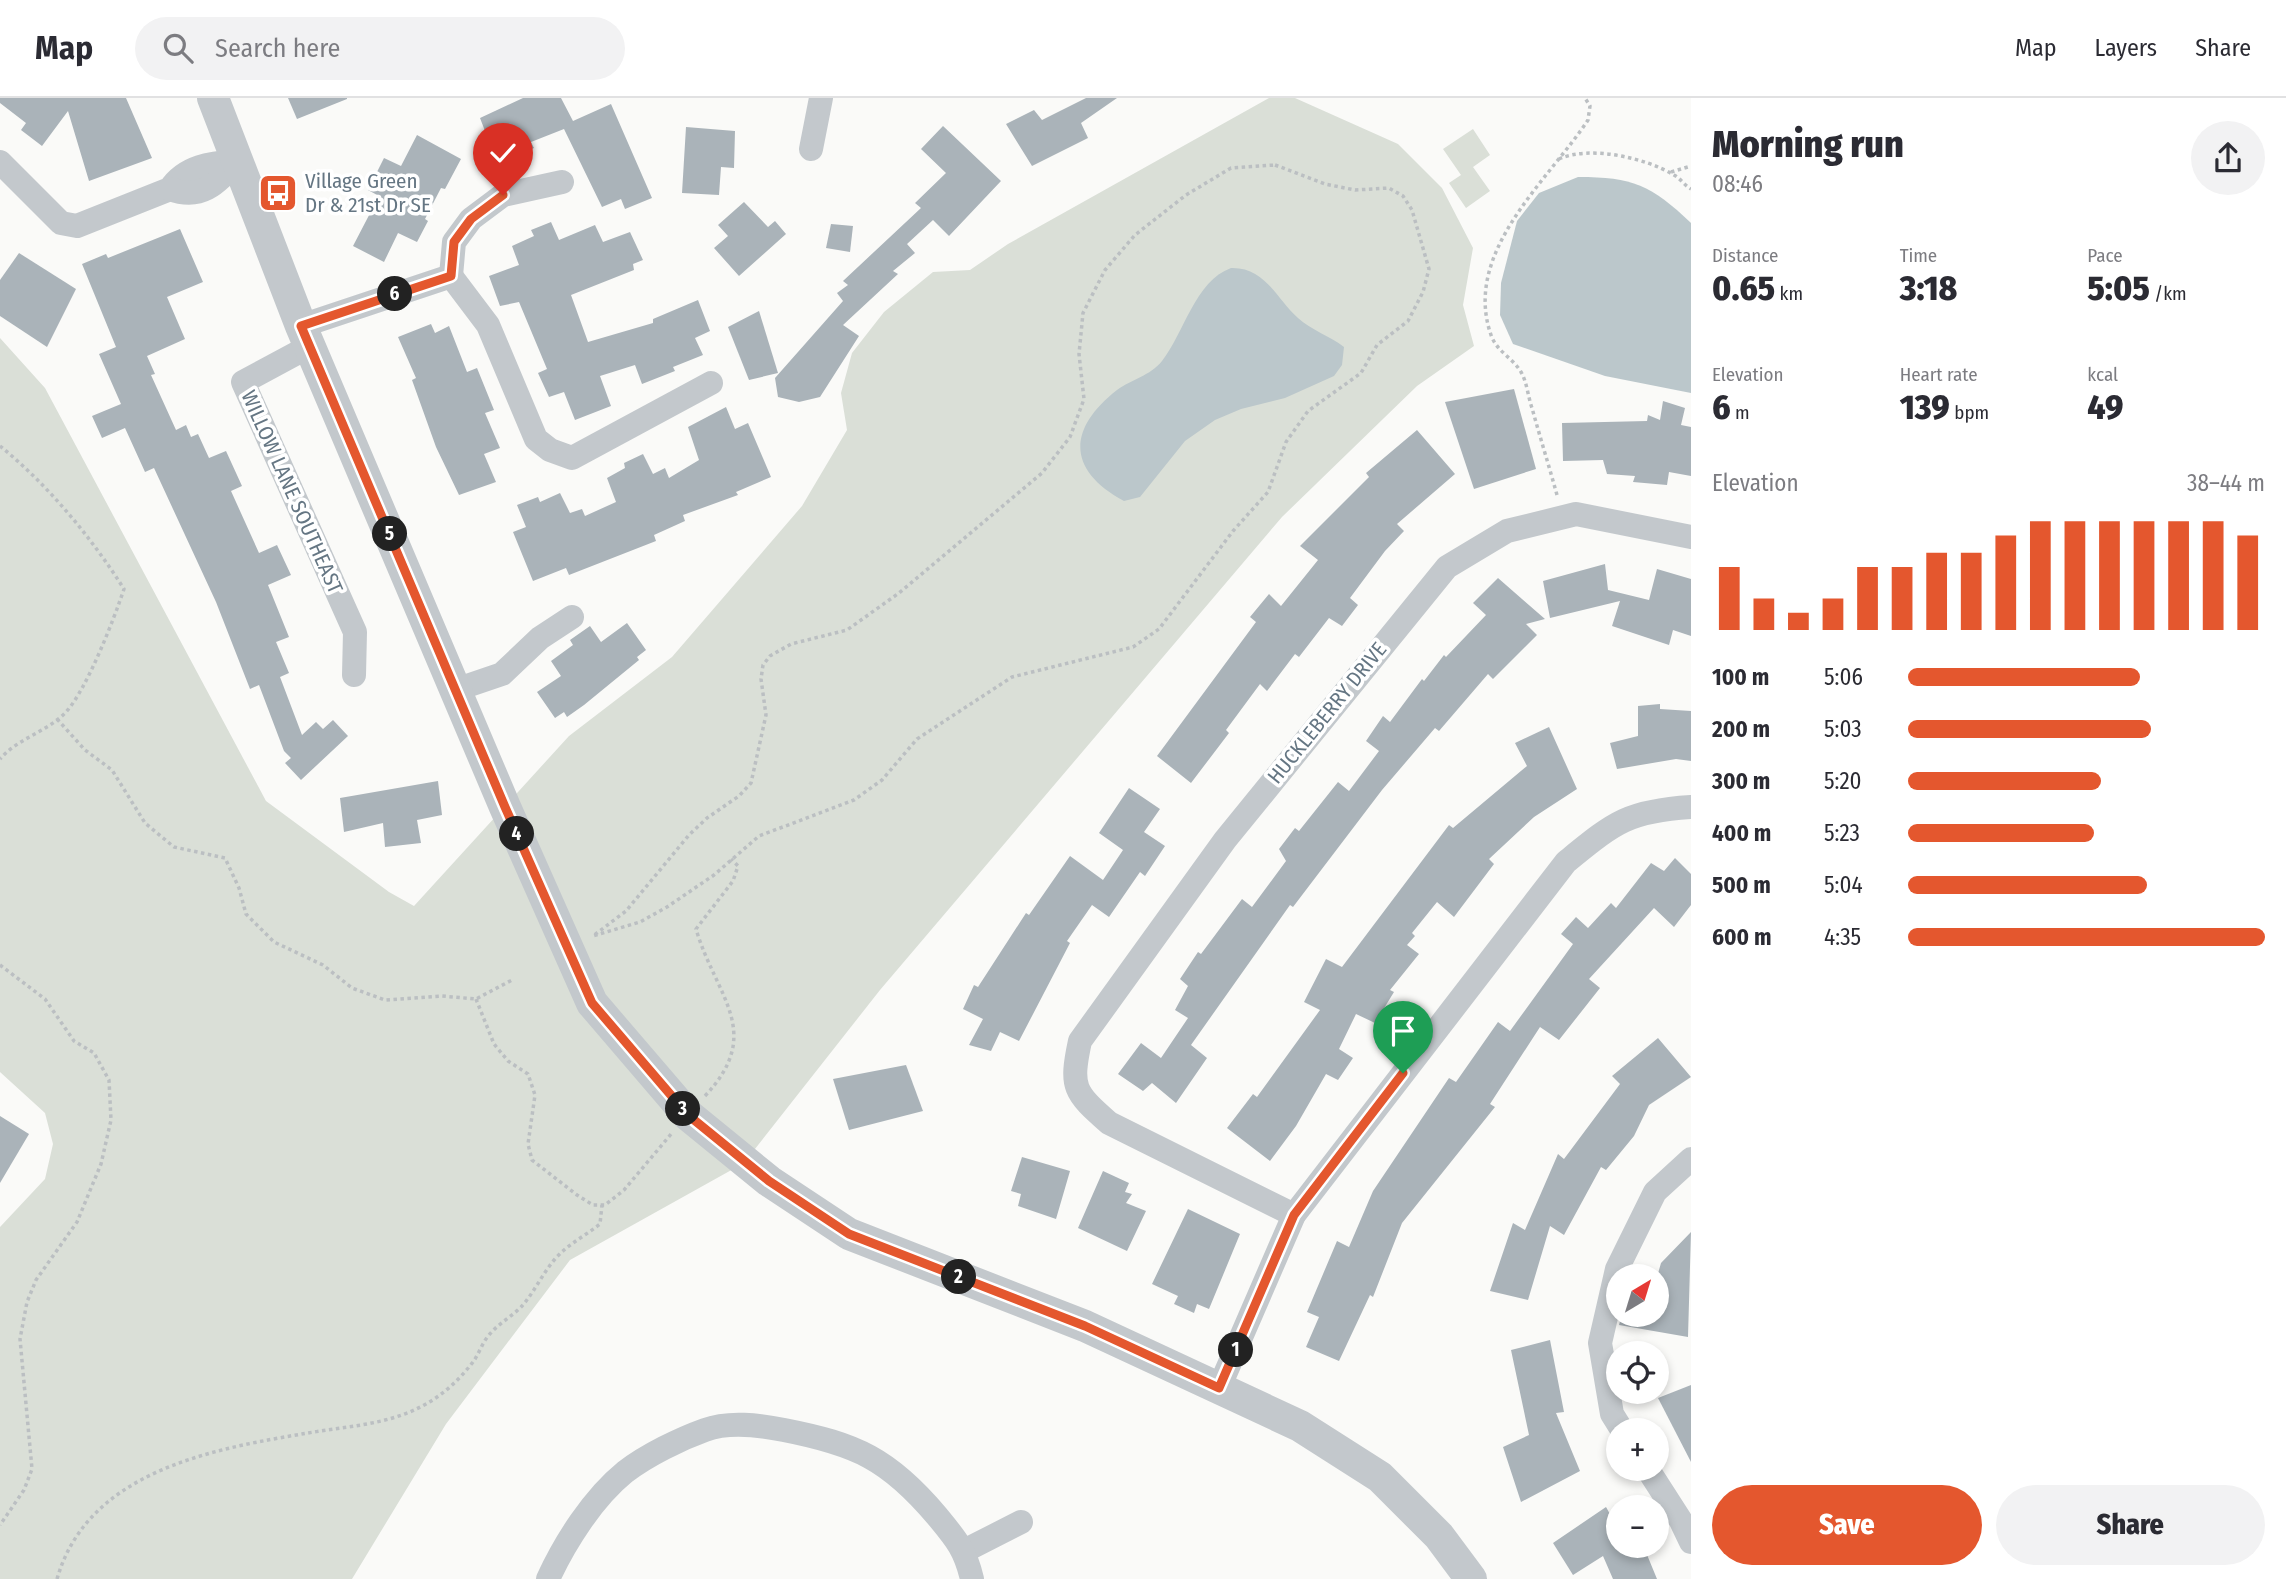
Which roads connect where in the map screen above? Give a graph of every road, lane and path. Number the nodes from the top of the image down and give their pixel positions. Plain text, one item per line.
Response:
1 (213, 98) edge
2 (821, 98) edge
3 (1585, 98) edge
4 (811, 149) dead end
5 (1558, 160) junction
6 (237, 161) junction
7 (0, 162) edge
8 (1691, 166) edge
9 (1669, 172) junction
10 (562, 182) dead end
11 (1691, 189) edge
12 (451, 276) junction
13 (306, 336) junction
14 (711, 383) dead end
15 (0, 446) edge
16 (1564, 517) junction
17 (1691, 537) edge
18 (572, 617) dead end
19 (354, 675) dead end
20 (455, 690) junction
21 (57, 719) junction
22 (0, 759) edge
23 (1691, 807) edge
24 (593, 936) joint
25 (0, 965) edge
26 (512, 980) dead end
27 (1691, 1159) edge
28 (602, 1205) dead end
29 (1294, 1215) junction
30 (1219, 1388) junction
31 (1614, 1418) edge
32 (1655, 1481) edge
33 (1021, 1522) dead end
34 (0, 1525) edge
35 (1691, 1542) edge
36 (965, 1550) junction
37 (57, 1579) edge
38 (548, 1579) edge
39 (972, 1579) edge
40 (1471, 1579) edge

1 - 6 street
2 - 4 street
3 - 5 path
5 - 9 path
5 - 16 path
6 - 7 street
6 - 13 street
8 - 9 path
9 - 11 path
10 - 12 street
12 - 13 street
12 - 14 street
13 - 19 street, WILLOW LANE SOUTHEAST
13 - 20 street
15 - 21 path
16 - 17 street, HUCKLEBERRY DRIVE
16 - 29 street, HUCKLEBERRY DRIVE
18 - 20 street
20 - 30 street
21 - 22 path
21 - 26 path
23 - 29 street
24 - 24 path
25 - 34 path
27 - 31 street
28 - 37 path
29 - 30 street
30 - 40 street
32 - 35 street
33 - 36 street
36 - 38 street
36 - 39 street

